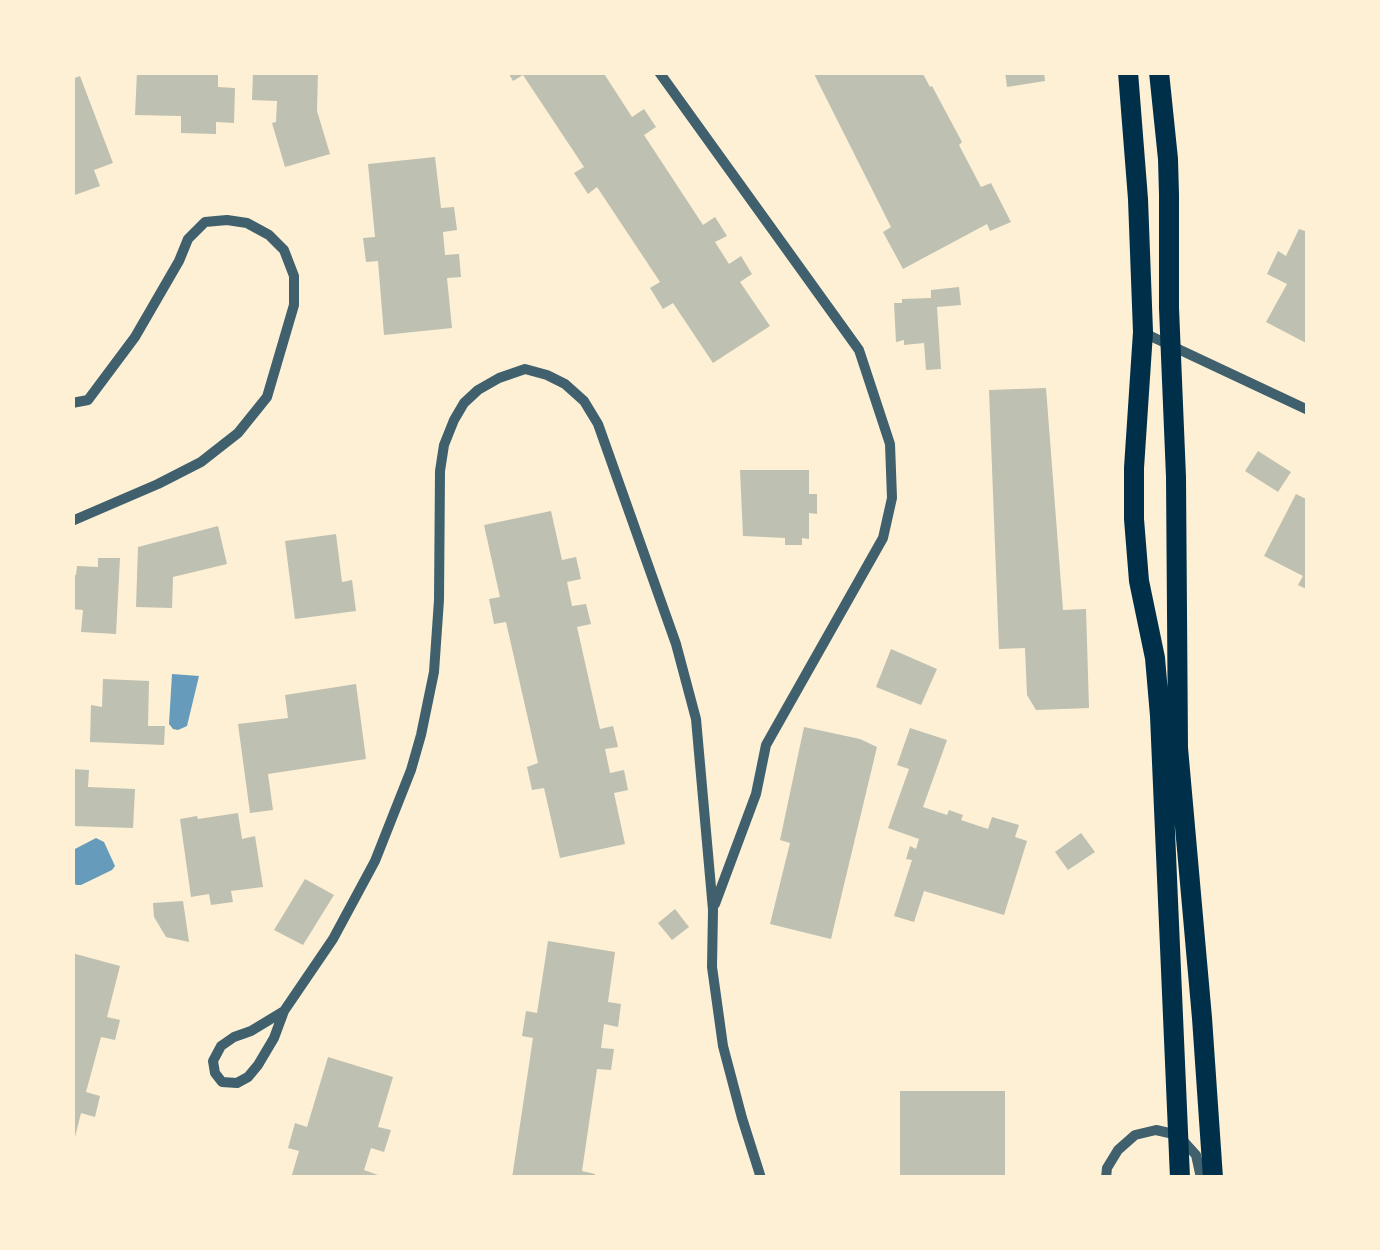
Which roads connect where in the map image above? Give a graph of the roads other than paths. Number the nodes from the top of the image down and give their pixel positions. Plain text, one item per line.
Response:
1 (659, 72) edge
2 (1128, 72) edge
3 (1159, 72) edge
4 (1143, 332) junction
5 (1170, 345) junction
6 (72, 404) edge
7 (1308, 410) edge
8 (72, 521) edge
9 (713, 910) junction
10 (284, 1011) junction
11 (1178, 1135) junction
12 (761, 1178) edge
13 (1106, 1178) edge
14 (1180, 1178) edge
15 (1201, 1178) edge
16 (1213, 1178) edge

1 - 9 street
2 - 4 main road
3 - 5 main road
4 - 5 street
4 - 11 main road
5 - 7 street
5 - 16 main road
6 - 8 street
9 - 10 street
9 - 12 street
10 - 10 street
11 - 13 street
11 - 14 main road
11 - 15 street

